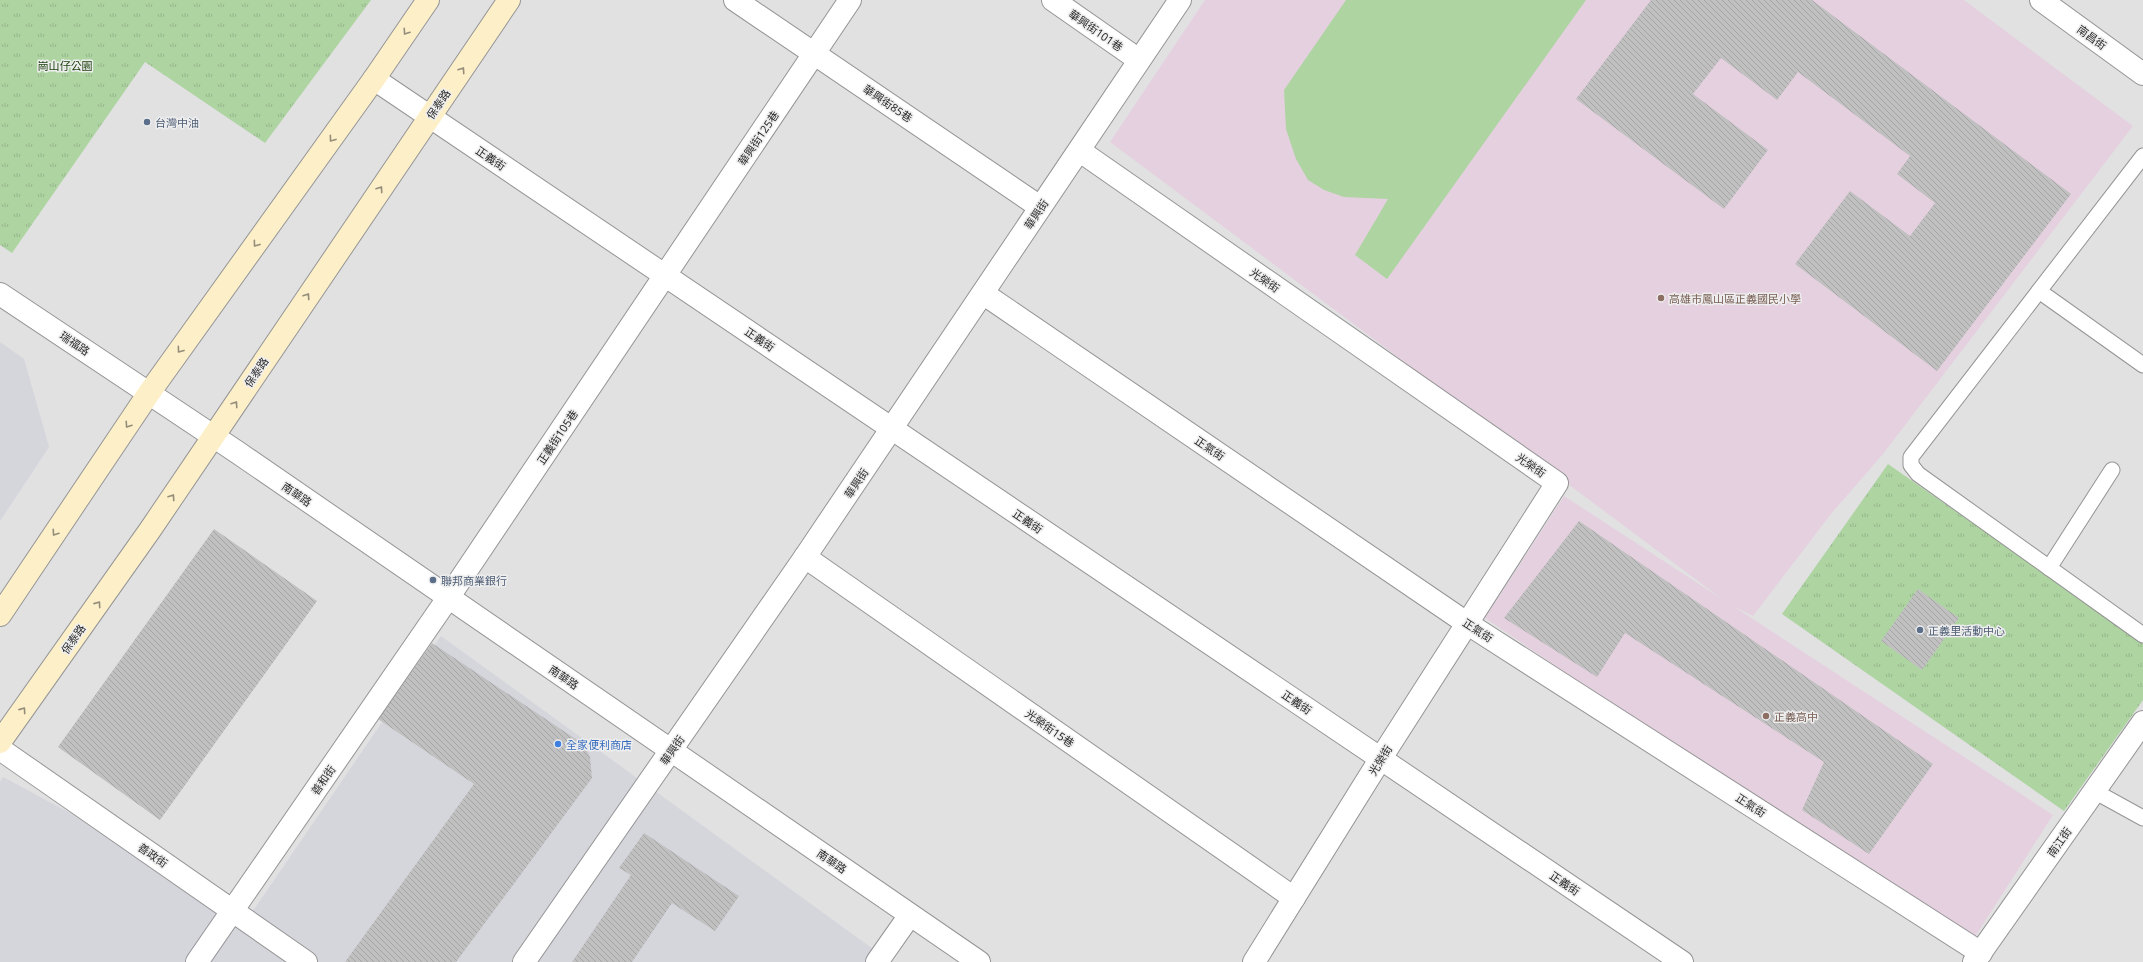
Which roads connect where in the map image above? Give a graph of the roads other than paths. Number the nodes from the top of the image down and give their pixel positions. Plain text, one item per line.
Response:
1 (428, 0) edge
2 (510, 0) edge
3 (735, 0) edge
4 (850, 0) edge
5 (1053, 0) edge
6 (1180, 0) edge
7 (2041, 0) edge
8 (814, 54) junction
9 (1139, 60) junction
10 (2143, 74) edge
11 (374, 79) junction
12 (430, 116) junction
13 (1080, 151) junction
14 (2143, 156) edge
15 (1040, 207) junction
16 (665, 276) junction
17 (2039, 291) junction
18 (0, 294) edge
19 (984, 294) junction
20 (2143, 365) edge
21 (149, 393) junction
22 (893, 429) junction
23 (213, 436) junction
24 (2112, 470) dead end
25 (806, 557) junction
26 (2049, 568) junction
27 (448, 598) junction
28 (0, 615) edge
29 (1468, 624) junction
30 (2143, 635) edge
31 (2143, 722) edge
32 (0, 742) edge
33 (0, 749) edge
34 (671, 751) junction
35 (1381, 758) junction
36 (2094, 791) junction
37 (2143, 818) edge
38 (1294, 898) junction
39 (233, 910) junction
40 (910, 915) junction
41 (1977, 957) edge
42 (197, 962) edge
43 (306, 962) edge
44 (524, 962) edge
45 (877, 962) edge
46 (979, 962) edge
47 (1254, 962) edge
48 (1682, 962) edge

1 -> 11 street
12 -> 2 street, 保泰路
3 - 8 street, 華興街85巷
4 - 8 street, 華興街125巷
5 - 9 street, 華興街101巷
6 - 9 street, 華興街
7 - 10 street, 南昌街
8 - 15 street, 華興街85巷
8 - 16 street, 華興街125巷
9 - 13 street, 華興街
11 - 12 street, 正義街
11 -> 21 street
12 - 16 street, 正義街
23 -> 12 street, 保泰路
13 - 15 street, 華興街
13 - 29 street, 光榮街
14 - 17 lane
15 - 19 street, 華興街
16 - 22 street, 正義街
16 - 27 street, 正義街105巷
17 - 20 lane
17 - 26 lane
18 - 21 street, 瑞福路
19 - 22 street, 華興街
19 - 29 street, 正氣街
21 - 23 street, 南華路
21 -> 28 street
22 - 25 street, 華興街
22 - 35 street, 正義街
23 - 27 street, 南華路
32 -> 23 street, 保泰路
24 - 26 lane
25 - 34 street, 華興街
25 - 38 street, 光榮街15巷
26 - 30 lane
27 - 34 street, 南華路
27 - 39 street, 善和街
29 - 35 street, 光榮街
29 - 41 street, 正氣街
31 - 36 street, 南江街
33 - 39 street, 善政街
34 - 40 street, 南華路
34 - 44 street, 華興街
35 - 38 street, 光榮街
35 - 48 street, 正義街
36 - 37 lane
36 - 41 street, 南江街
38 - 47 street, 光榮街
39 - 42 street, 善和街
39 - 43 street, 善政街
40 - 45 street
40 - 46 street, 南華路

